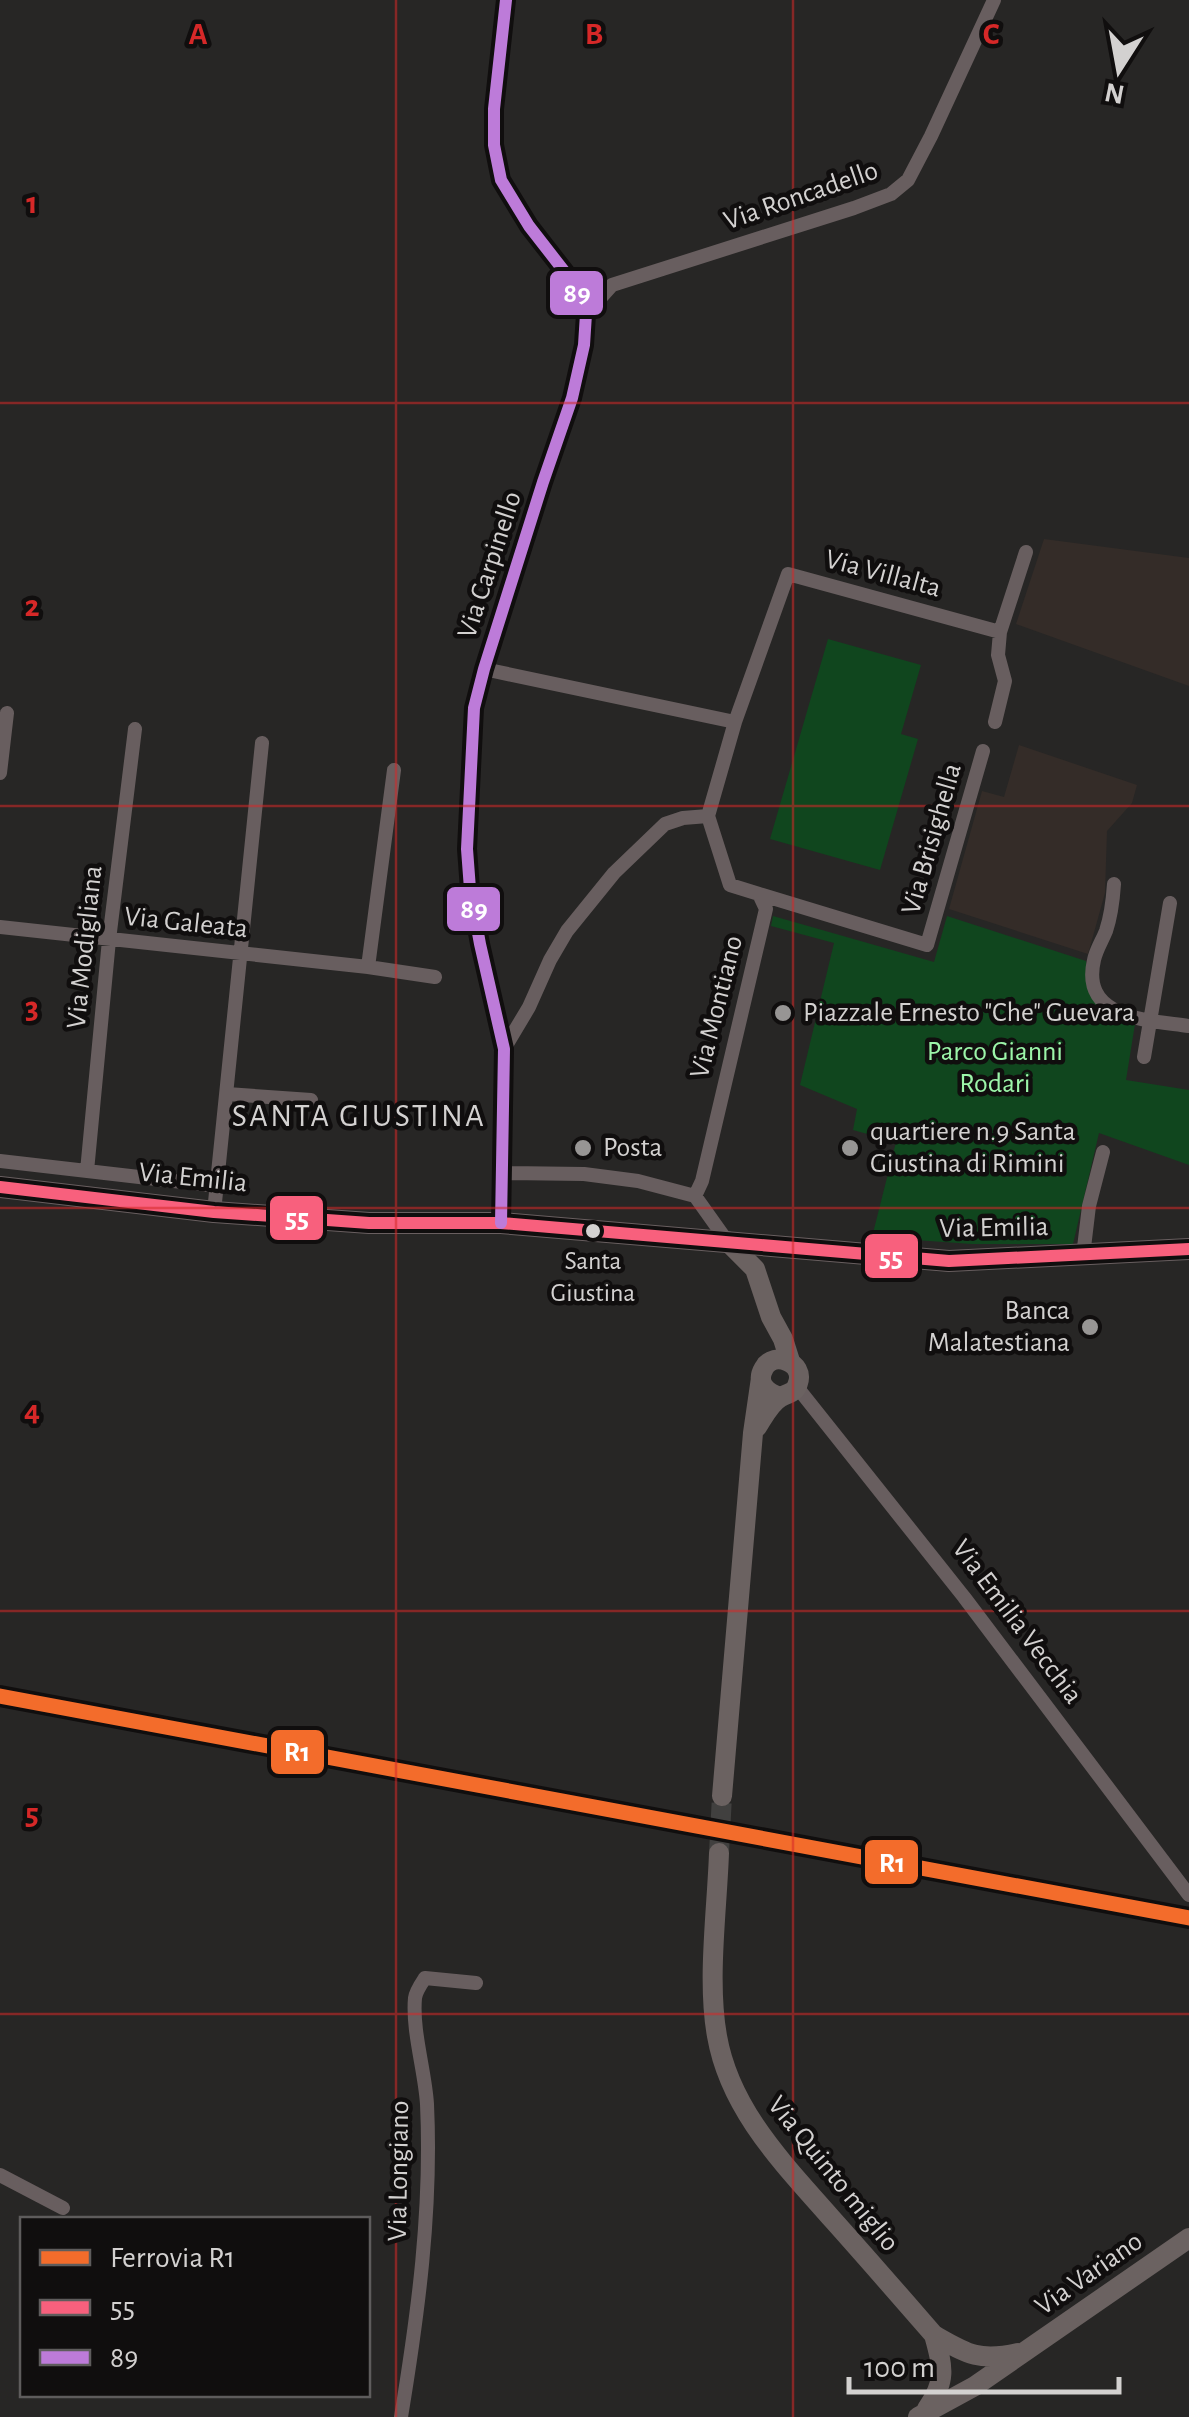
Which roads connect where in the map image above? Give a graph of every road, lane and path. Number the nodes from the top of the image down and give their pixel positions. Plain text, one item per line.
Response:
1 (506, 0) edge
2 (994, 0) edge
3 (586, 314) junction
4 (1026, 552) dead end
5 (1000, 632) junction
6 (484, 668) junction
7 (7, 713) dead end
8 (735, 722) junction
9 (995, 722) dead end
10 (135, 729) dead end
11 (262, 743) dead end
12 (983, 750) dead end
13 (394, 770) dead end
14 (0, 773) edge
15 (708, 816) junction
16 (1114, 884) dead end
17 (759, 894) junction
18 (1170, 903) dead end
19 (0, 926) edge
20 (109, 940) junction
21 (240, 954) junction
22 (368, 967) junction
23 (435, 977) dead end
24 (1151, 1020) junction
25 (1189, 1026) edge
26 (504, 1049) junction
27 (1144, 1057) dead end
28 (227, 1094) junction
29 (311, 1100) dead end
30 (1102, 1152) dead end
31 (0, 1161) edge
32 (87, 1171) junction
33 (504, 1173) junction
34 (217, 1186) junction
35 (0, 1187) edge
36 (695, 1196) junction
37 (214, 1212) junction
38 (501, 1223) junction
39 (727, 1241) junction
40 (1189, 1249) edge
41 (1083, 1256) junction
42 (771, 1317) junction
43 (790, 1361) junction
44 (762, 1373) junction
45 (788, 1392) junction
46 (753, 1433) junction
47 (722, 1796) tunnel mouth
48 (719, 1853) tunnel mouth
49 (1189, 1895) edge
50 (476, 1983) dead end
51 (0, 2174) edge
52 (62, 2208) dead end
53 (1189, 2238) edge
54 (934, 2334) junction
55 (1025, 2351) junction
56 (969, 2354) junction
57 (943, 2368) junction
58 (975, 2386) junction
59 (921, 2415) edge
60 (400, 2417) edge

1 - 3 street
2 - 3 street, Via Roncadello
3 - 6 street, Via Carpinello
4 - 5 street
5 - 8 street, Via Villalta
5 - 9 street
6 - 8 street
6 - 26 street, Via Carpinello
7 - 14 street
8 - 15 street, Via Villalta
10 - 20 street, Via Modigliana
11 - 21 street
12 - 17 street, Via Brisighella
13 - 22 street
15 - 17 street
15 - 26 street
16 - 24 street
17 - 36 street, Via Montiano
18 - 24 street
19 - 20 street, Via Galeata
20 - 21 street, Via Galeata
20 - 32 street, Via Modigliana
21 - 22 street, Via Galeata
21 - 28 street
22 - 23 street, Via Galeata
24 - 25 street
24 - 27 street
26 - 33 street, Via Carpinello
28 - 29 street
28 - 34 street
30 - 41 street, Via Emilia
31 - 32 street, Via Emilia
32 - 34 street, Via Emilia
33 - 36 street
33 - 38 street
34 - 37 street
35 - 37 main road, Via Emilia
36 - 39 street
37 - 38 main road, Via Emilia
38 - 39 main road, Via Emilia
39 - 41 main road, Via Emilia
39 - 42 street, Via Emilia Vecchia
40 - 41 main road, Via Emilia
42 - 43 street, Via Emilia Vecchia
42 - 44 street, Via Emilia Vecchia
43 - 44 street
43 - 45 street, Via Emilia Vecchia
44 - 45 street, Via Emilia Vecchia
44 - 46 street
45 - 46 street
45 - 49 street, Via Emilia Vecchia
46 - 47 street
48 - 54 street, Via Quinto miglio
50 - 60 street, Via Longiano
51 - 52 street
53 - 55 street, Via Variano
54 - 56 street, Via Quinto miglio
54 - 57 street, Via Quinto miglio
55 - 56 street
55 - 58 street, Via Variano
56 - 58 street
57 - 58 street
57 - 59 street
58 - 59 street, Via Variano

